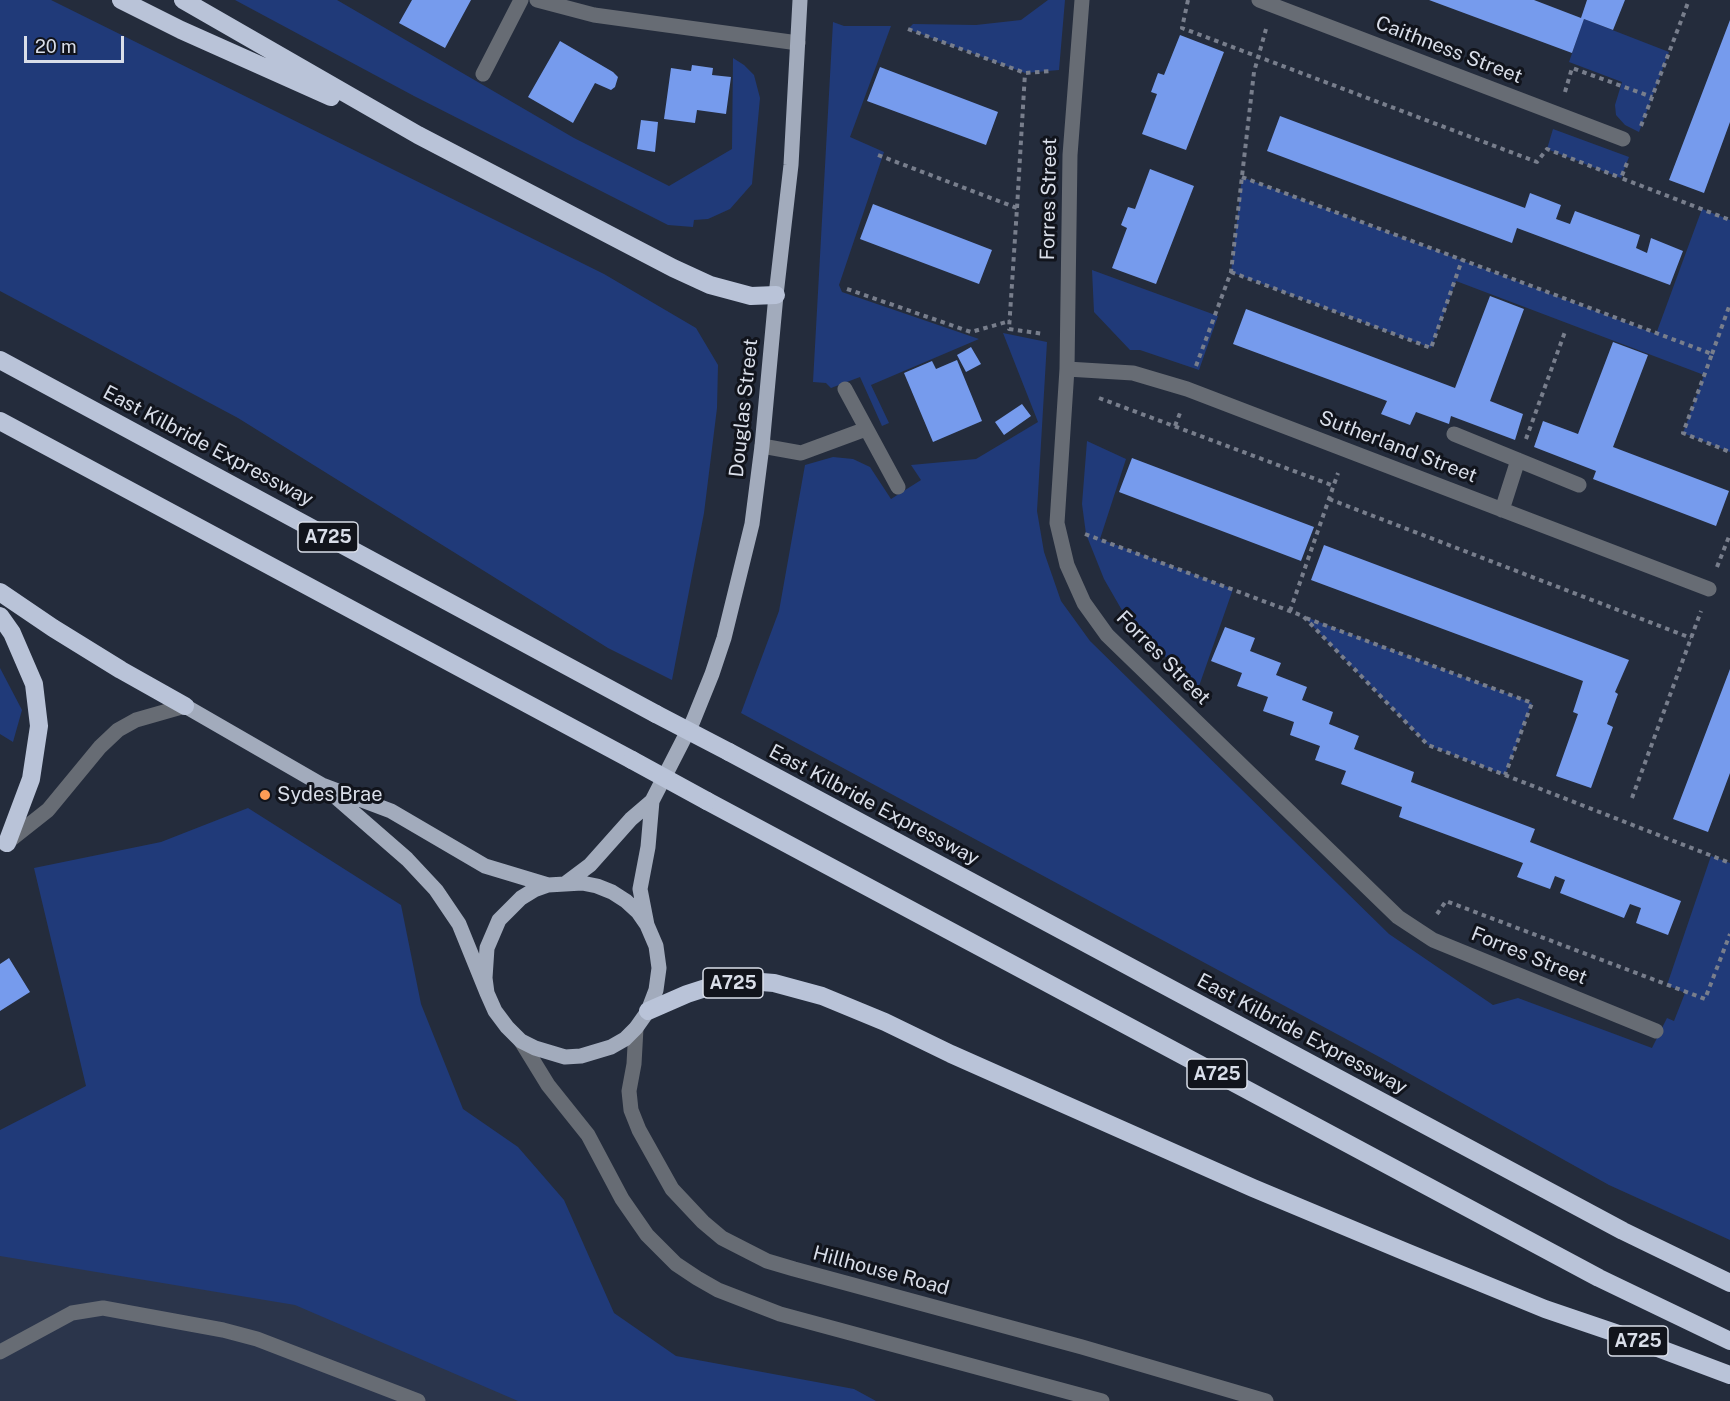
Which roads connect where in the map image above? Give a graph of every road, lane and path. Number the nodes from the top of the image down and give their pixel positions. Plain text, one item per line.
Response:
1 (121, 0) edge
2 (183, 0) edge
3 (520, 0) edge
4 (537, 0) edge
5 (800, 0) edge
6 (1082, 0) edge
7 (1188, 0) edge
8 (1689, 0) edge
9 (1269, 2) edge
10 (908, 29) dead end
11 (798, 43) junction
12 (1258, 56) junction
13 (1077, 69) junction
14 (1024, 73) junction
15 (483, 74) dead end
16 (1639, 132) dead end
17 (418, 135) junction
18 (1623, 139) dead end
19 (878, 155) dead end
20 (1629, 157) dead end
21 (1242, 177) junction
22 (1621, 178) junction
23 (1017, 208) junction
24 (1730, 220) edge
25 (1462, 260) junction
26 (1231, 272) junction
27 (847, 289) dead end
28 (776, 295) junction
29 (1730, 304) edge
30 (1010, 321) junction
31 (1566, 329) dead end
32 (1068, 337) junction
33 (1712, 354) junction
34 (0, 360) edge
35 (1067, 369) junction
36 (1066, 386) junction
37 (844, 389) dead end
38 (1188, 389) junction
39 (0, 421) edge
40 (1175, 426) junction
41 (866, 429) junction
42 (1454, 434) dead end
43 (762, 446) junction
44 (1347, 450) junction
45 (1730, 452) edge
46 (1518, 460) junction
47 (1579, 485) dead end
48 (1334, 486) junction
49 (898, 487) dead end
50 (1329, 499) junction
51 (1502, 510) junction
52 (1057, 523) junction
53 (1730, 534) edge
54 (1709, 589) junction
55 (0, 592) edge
56 (1290, 611) junction
57 (0, 616) edge
58 (1303, 616) junction
59 (1691, 638) junction
60 (185, 706) junction
61 (1505, 775) junction
62 (322, 785) junction
63 (1632, 798) dead end
64 (652, 801) junction
65 (4, 845) edge
66 (1730, 863) edge
67 (566, 883) junction
68 (548, 885) junction
69 (647, 925) junction
70 (1424, 934) junction
71 (1730, 934) edge
72 (487, 993) junction
73 (648, 1011) junction
74 (636, 1028) junction
75 (1656, 1031) dead end
76 (521, 1041) junction
77 (1730, 1283) edge
78 (1730, 1341) edge
79 (0, 1352) edge
80 (1730, 1375) edge
81 (418, 1401) edge
82 (1102, 1401) edge
83 (1266, 1401) edge

1 - 17 highway
2 - 17 highway
3 - 15 street
4 - 11 street
5 - 11 main road, Douglas Street
6 - 13 street, Forres Street
7 - 12 path
8 - 16 path
9 - 12 path
9 - 18 street, Caithness Street
10 - 14 path
11 - 28 main road, Douglas Street
12 - 21 path
12 - 22 path
13 - 14 path
13 - 32 street, Forres Street
14 - 23 path
17 - 28 highway
19 - 23 path
20 - 22 path
21 - 25 path
21 - 26 path
22 - 24 path
23 - 30 path
25 - 26 path
25 - 33 path
26 - 38 path
27 - 30 path
28 - 43 main road, Douglas Street
29 - 33 path
30 - 32 path
31 - 46 path
32 - 35 street, Forres Street
33 - 45 path
34 - 77 highway, East Kilbride Expressway / A725, bridge
35 - 36 street, Forres Street
35 - 38 street, Sutherland Street
36 - 40 path
36 - 52 street, Forres Street
37 - 41 street
38 - 40 path
38 - 44 street, Sutherland Street
39 - 78 highway, A725, bridge
40 - 48 path
41 - 43 street
41 - 49 street
42 - 46 street
43 - 64 main road, Douglas Street
44 - 48 path
44 - 51 street, Sutherland Street
46 - 47 street
46 - 51 street
48 - 50 path
50 - 56 path
50 - 59 path
51 - 54 street, Sutherland Street
52 - 56 path
52 - 70 street, Forres Street
53 - 54 path
54 - 59 path
55 - 60 highway
56 - 58 path
57 - 65 highway
58 - 61 path
58 - 61 path
59 - 63 path
60 - 62 main road
60 - 65 street
61 - 66 path
62 - 68 main road
62 - 72 main road
64 - 67 main road, Douglas Street
64 - 69 main road, Douglas Street
67 - 68 main road
67 - 69 main road
68 - 72 main road
69 - 73 main road
70 - 71 path
70 - 75 street, Forres Street
72 - 76 main road
73 - 74 main road
73 - 80 highway, A725
74 - 76 main road
74 - 83 street, Hillhouse Road
76 - 82 street
79 - 81 street

